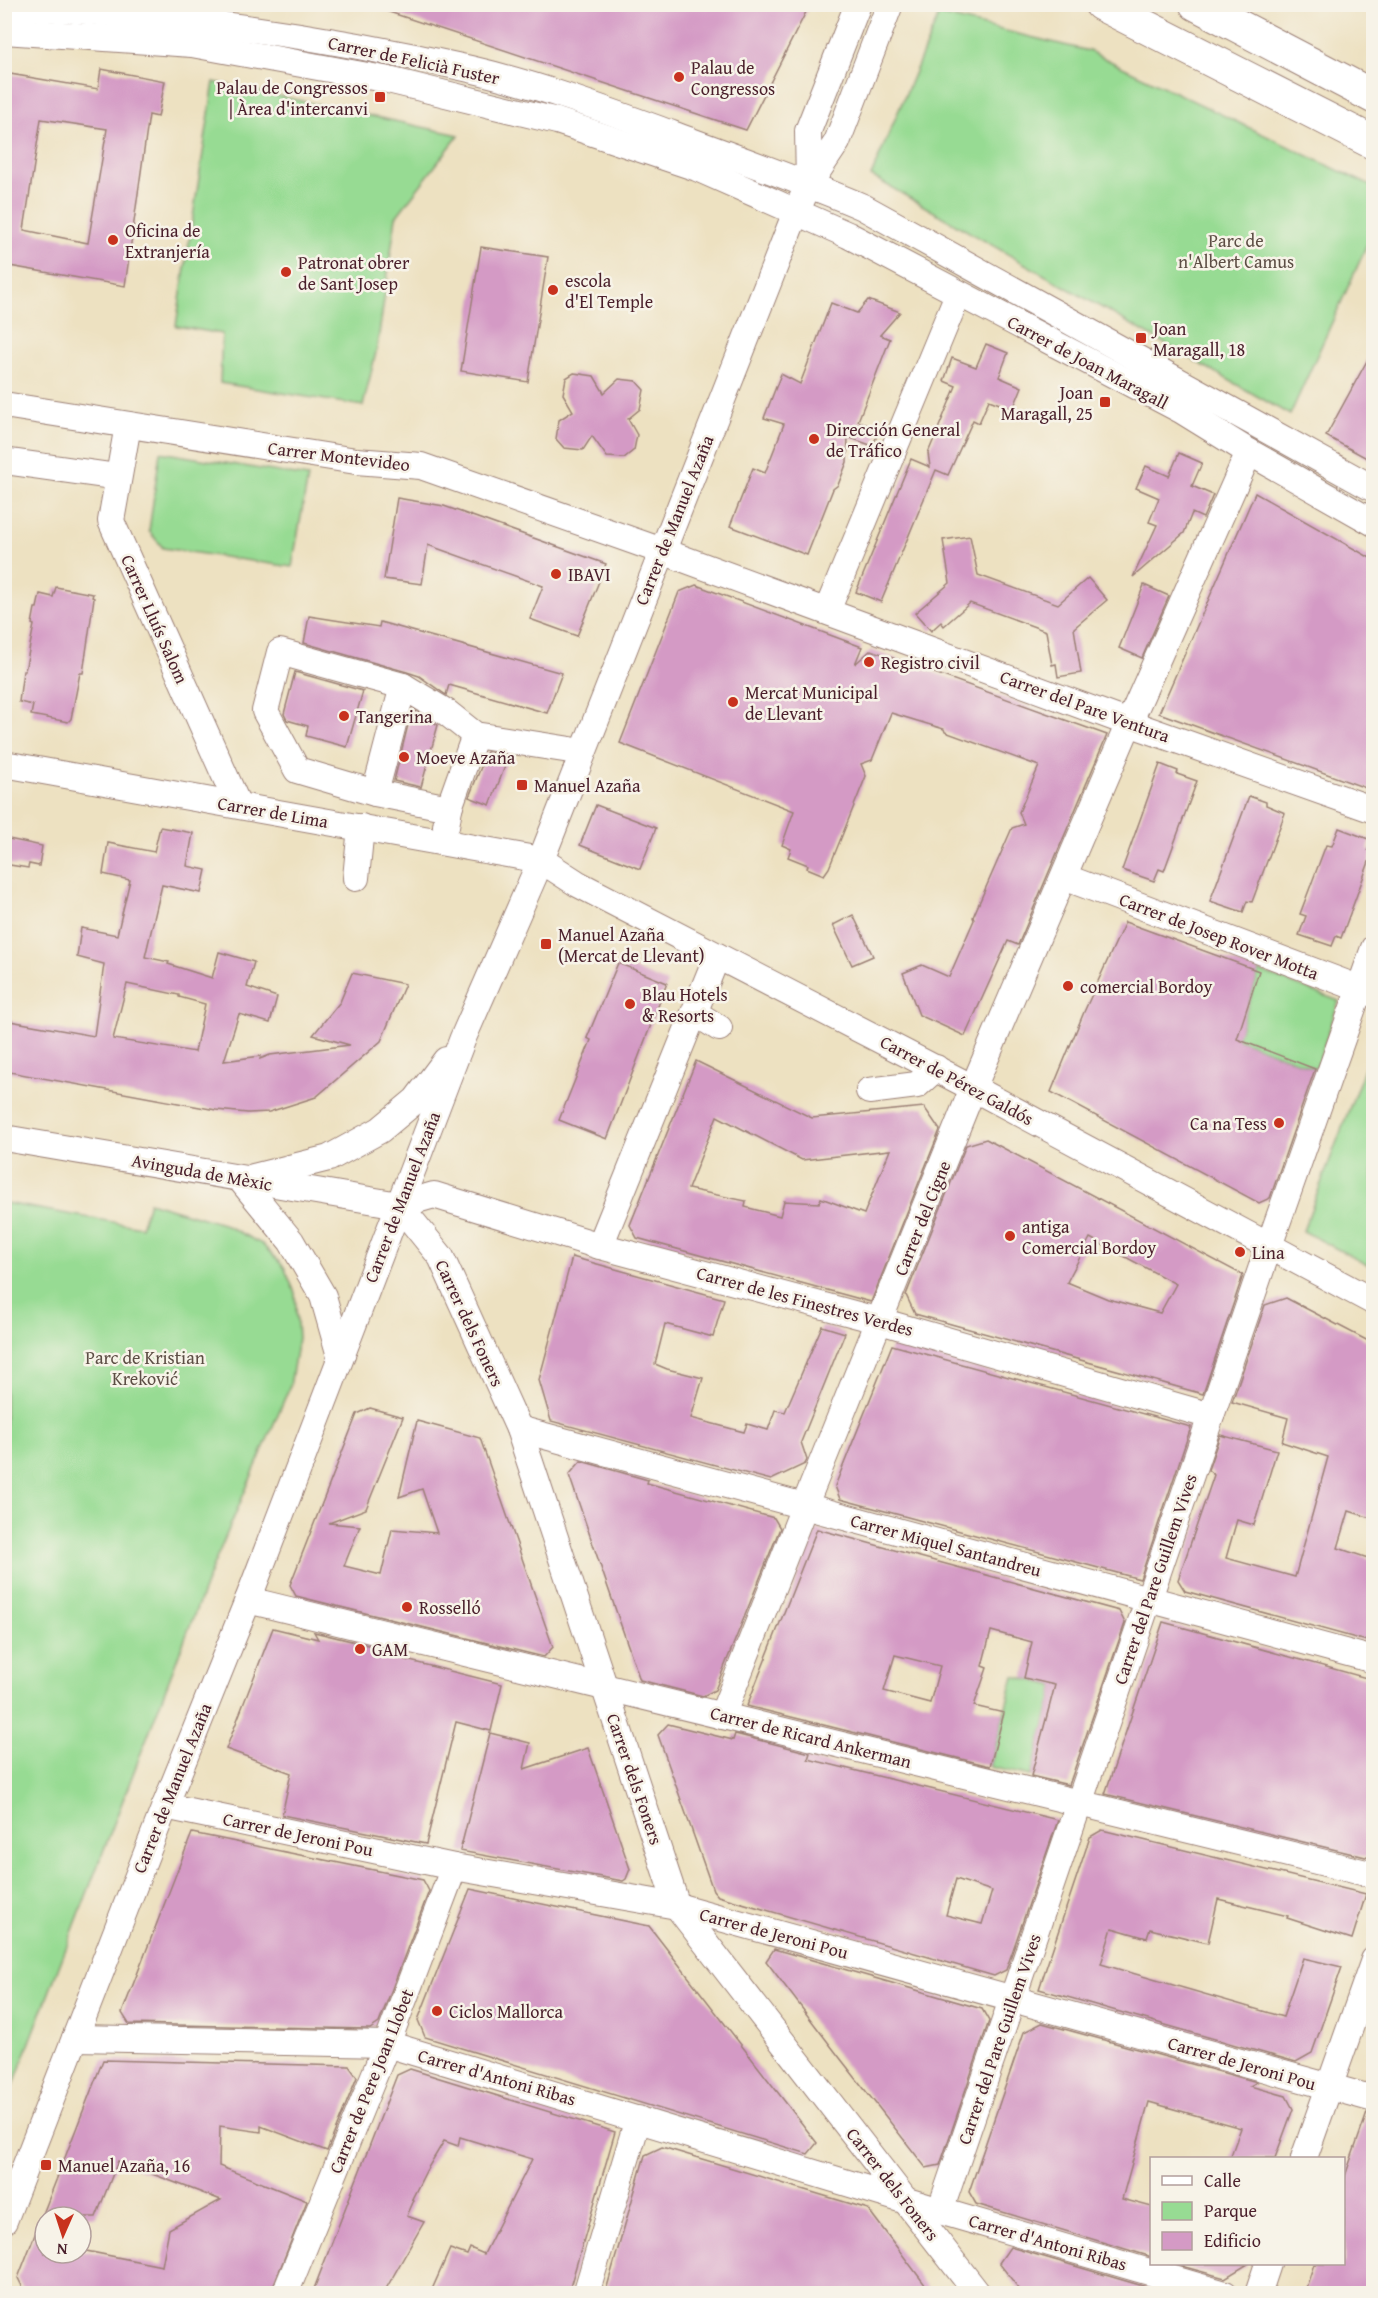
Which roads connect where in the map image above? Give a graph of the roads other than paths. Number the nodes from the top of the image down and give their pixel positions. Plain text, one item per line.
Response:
1 (858, 4) edge
2 (890, 4) edge
3 (1101, 4) edge
4 (1196, 4) edge
5 (4, 6) edge
6 (4, 31) edge
7 (1374, 97) edge
8 (1374, 143) edge
9 (808, 184) junction
10 (796, 212) junction
11 (958, 294) junction
12 (4, 405) edge
13 (128, 425) junction
14 (1249, 452) junction
15 (4, 461) edge
16 (118, 477) junction
17 (1374, 489) edge
18 (1374, 523) edge
19 (662, 551) junction
20 (827, 611) junction
21 (403, 686) junction
22 (1130, 723) junction
23 (475, 735) junction
24 (583, 752) junction
25 (4, 764) edge
26 (348, 785) junction
27 (375, 793) junction
28 (238, 805) junction
29 (449, 808) junction
30 (1374, 810) edge
31 (351, 826) junction
32 (444, 842) junction
33 (541, 860) junction
34 (1064, 877) junction
35 (356, 878) dead end
36 (1374, 948) edge
37 (717, 956) junction
38 (1367, 991) edge
39 (696, 1013) junction
40 (719, 1028) dead end
41 (463, 1038) junction
42 (936, 1068) junction
43 (973, 1088) junction
44 (869, 1091) dead end
45 (4, 1138) edge
46 (241, 1179) junction
47 (399, 1205) junction
48 (600, 1246) junction
49 (1269, 1246) junction
50 (1374, 1302) edge
51 (880, 1321) junction
52 (340, 1356) junction
53 (1211, 1416) junction
54 (519, 1429) junction
55 (804, 1506) junction
56 (1148, 1599) junction
57 (248, 1600) junction
58 (1374, 1660) edge
59 (604, 1687) junction
60 (722, 1716) junction
61 (1079, 1803) junction
62 (165, 1806) junction
63 (454, 1867) junction
64 (1374, 1875) edge
65 (678, 1906) junction
66 (1374, 1960) edge
67 (1012, 1999) junction
68 (75, 2038) junction
69 (387, 2044) junction
70 (1329, 2088) junction
71 (1374, 2099) edge
72 (638, 2119) junction
73 (1305, 2157) edge
74 (906, 2201) junction
75 (940, 2211) junction
76 (4, 2221) edge
77 (1268, 2265) edge
78 (285, 2294) edge
79 (586, 2294) edge
80 (978, 2294) edge
81 (1225, 2294) edge
82 (1258, 2294) edge

1 - 9 street
2 - 9 street, Carrer de Manuel Azaña
3 - 8 highway
4 - 7 highway
5 - 9 street, Carrer de Felicià Fuster
6 - 10 street, Carrer de Felicià Fuster
9 - 10 street, Carrer de Manuel Azaña
9 - 17 street, Carrer de Joan Maragall
10 - 11 street, Carrer de Joan Maragall
10 - 19 street, Carrer de Manuel Azaña
11 - 14 street, Carrer de Joan Maragall
11 - 20 street
12 - 13 street, Carrer Montevideo
13 - 16 street, Carrer Lluís Salom
13 - 19 street, Carrer Montevideo
14 - 18 street, Carrer de Joan Maragall
14 - 22 street, Carrer del Cigne
15 - 16 street
16 - 28 street, Carrer Lluís Salom
19 - 20 street, Carrer del Pare Ventura
19 - 24 street, Carrer de Manuel Azaña
20 - 22 street, Carrer del Pare Ventura
21 - 23 street
21 - 26 street
21 - 27 street
22 - 30 street, Carrer del Pare Ventura
22 - 34 street, Carrer del Cigne
23 - 24 street
23 - 29 street
24 - 33 street, Carrer de Manuel Azaña
25 - 28 street, Carrer de Lima
26 - 27 street
26 - 31 street
27 - 29 street
28 - 31 street, Carrer de Lima
29 - 32 street
31 - 32 street, Carrer de Lima
31 - 35 street
32 - 33 street, Carrer de Lima
33 - 37 street, Carrer de Pérez Galdós
33 - 41 street, Carrer de Manuel Azaña
34 - 38 street, Carrer de Josep Rover Motta
34 - 43 street, Carrer del Cigne
36 - 38 street, Carrer del Pare Guillem Vives
37 - 39 street
37 - 42 street, Carrer de Pérez Galdós
38 - 49 street, Carrer del Pare Guillem Vives
39 - 40 street
39 - 48 street
41 - 46 street, Carrer de Manuel Azaña
41 - 47 street, Carrer de Manuel Azaña
42 - 43 street, Carrer de Pérez Galdós
42 - 44 street
43 - 49 street, Carrer de Pérez Galdós
43 - 51 street, Carrer del Cigne
45 - 46 street, Avinguda de Mèxic
46 - 47 street, Avinguda de Mèxic
46 - 52 street
47 - 48 street, Carrer de les Finestres Verdes
47 - 52 street, Carrer de Manuel Azaña
47 - 54 street, Carrer dels Foners
48 - 51 street, Carrer de les Finestres Verdes
49 - 50 street, Carrer de Pérez Galdós
49 - 53 street, Carrer del Pare Guillem Vives
51 - 53 street, Carrer de les Finestres Verdes
51 - 55 street, Carrer del Cigne
52 - 57 street, Carrer de Manuel Azaña
53 - 56 street, Carrer del Pare Guillem Vives
54 - 55 street, Carrer Miquel Santandreu
54 - 59 street, Carrer dels Foners
55 - 56 street, Carrer Miquel Santandreu
55 - 60 street, Carrer del Cigne
56 - 58 street, Carrer Miquel Santandreu
56 - 61 street, Carrer del Pare Guillem Vives
57 - 59 street, Carrer de Ricard Ankerman
57 - 62 street, Carrer de Manuel Azaña
59 - 60 street, Carrer de Ricard Ankerman
59 - 65 street, Carrer dels Foners
60 - 61 street, Carrer de Ricard Ankerman
61 - 64 street, Carrer de Ricard Ankerman
61 - 67 street, Carrer del Pare Guillem Vives
62 - 63 street, Carrer de Jeroni Pou
62 - 68 street, Carrer de Manuel Azaña
63 - 65 street, Carrer de Jeroni Pou
63 - 69 street, Carrer de Pere Joan Llobet
65 - 67 street, Carrer de Jeroni Pou
65 - 74 street, Carrer dels Foners
66 - 70 street
67 - 70 street, Carrer de Jeroni Pou
67 - 75 street, Carrer del Pare Guillem Vives
68 - 69 street, Carrer d'Antoni Ribas
68 - 76 street, Carrer de Manuel Azaña
69 - 72 street, Carrer d'Antoni Ribas
69 - 78 street, Carrer de Pere Joan Llobet
70 - 71 street, Carrer de Jeroni Pou
70 - 73 street
72 - 74 street, Carrer d'Antoni Ribas
72 - 79 street
74 - 75 street
74 - 80 street, Carrer dels Foners
75 - 81 street, Carrer d'Antoni Ribas
77 - 82 street

